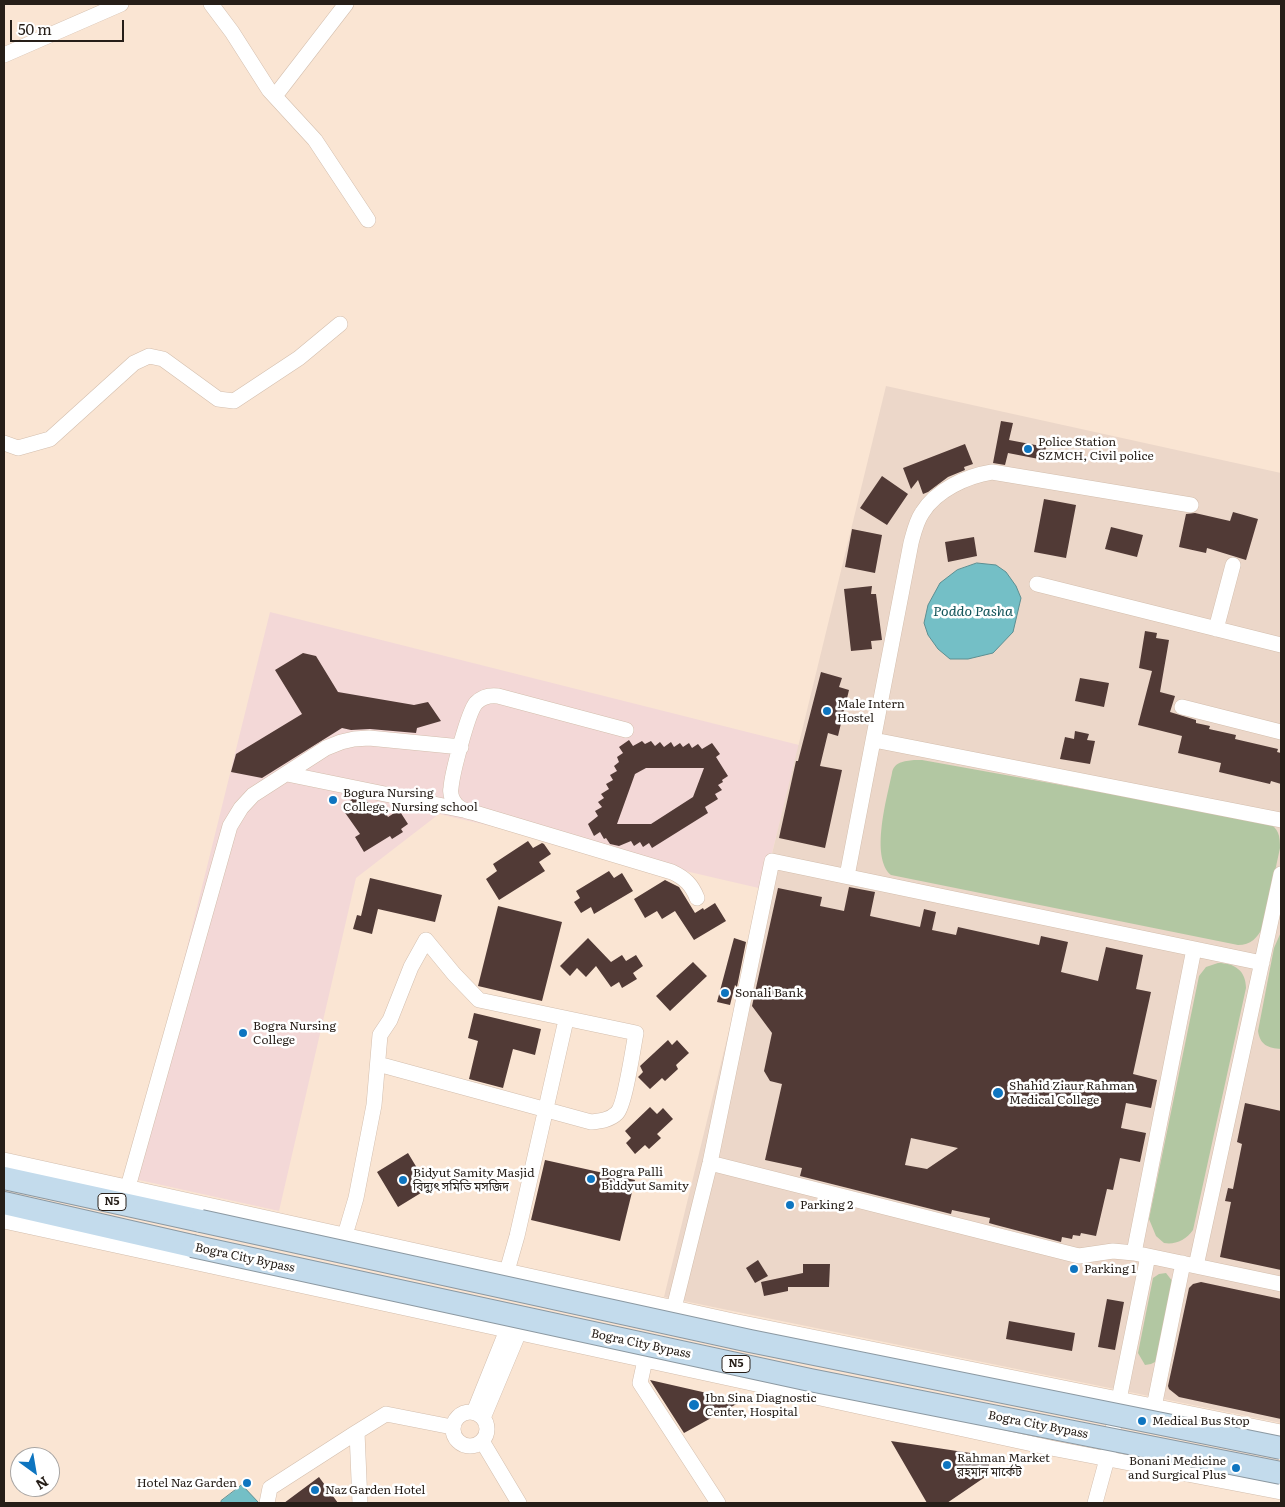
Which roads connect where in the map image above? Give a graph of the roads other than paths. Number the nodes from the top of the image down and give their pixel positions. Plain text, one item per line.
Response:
1 (121, 4) edge
2 (211, 4) edge
3 (346, 4) edge
4 (4, 55) edge
5 (275, 96) junction
6 (368, 220) dead end
7 (340, 324) dead end
8 (4, 443) edge
9 (1191, 505) dead end
10 (1233, 565) dead end
11 (1037, 584) dead end
12 (1216, 629) junction
13 (1281, 645) edge
14 (1182, 707) dead end
15 (626, 730) dead end
16 (1281, 732) edge
17 (874, 740) junction
18 (461, 747) junction
19 (287, 774) junction
20 (464, 810) junction
21 (1281, 820) edge
22 (1281, 874) edge
23 (847, 876) junction
24 (697, 898) dead end
25 (1277, 913) edge
26 (1194, 949) junction
27 (1262, 963) junction
28 (566, 1020) junction
29 (378, 1064) junction
30 (545, 1110) junction
31 (4, 1160) edge
32 (710, 1163) junction
33 (4, 1178) edge
34 (128, 1187) junction
35 (4, 1203) edge
36 (4, 1221) edge
37 (345, 1235) junction
38 (1141, 1254) junction
39 (1190, 1264) junction
40 (507, 1271) junction
41 (1281, 1284) edge
42 (674, 1308) junction
43 (513, 1331) junction
44 (645, 1360) junction
45 (1119, 1399) junction
46 (1154, 1406) junction
47 (479, 1415) junction
48 (452, 1427) junction
49 (357, 1432) junction
50 (1281, 1432) edge
51 (482, 1441) junction
52 (1281, 1448) edge
53 (1107, 1459) junction
54 (1281, 1473) edge
55 (1281, 1492) edge
56 (266, 1503) edge
57 (360, 1503) edge
58 (519, 1503) edge
59 (718, 1503) edge
60 (1095, 1503) edge

1 - 4 street
2 - 5 street
3 - 5 street
5 - 6 street
7 - 8 street
9 - 17 street
10 - 12 street
11 - 12 street
12 - 13 street
14 - 16 street
15 - 18 street
17 - 21 street
17 - 23 street
18 - 19 street
18 - 20 street
19 - 20 street
19 - 34 street
20 - 24 street
22 - 25 street
23 - 26 street
23 - 32 street
25 - 27 street
26 - 27 street
26 - 38 street
27 - 39 street
28 - 29 street
28 - 30 street
28 - 30 street
29 - 30 street
29 - 37 street
30 - 40 street
31 - 34 street
32 - 38 street
32 - 42 street
33 - 52 highway, Bogra City Bypass / N5, bridge
34 - 37 street
35 - 54 highway, Bogra City Bypass / N5, bridge
36 - 43 street
37 - 40 street
38 - 39 street
38 - 45 street
39 - 41 street
39 - 46 street
40 - 42 street
42 - 45 street
43 - 44 street
43 - 47 street
44 - 53 street
44 - 59 street
45 - 46 street
45 - 53 street
46 - 50 street
47 - 48 street
47 - 51 street
48 - 49 street
48 - 51 street
49 - 56 street
49 - 57 street
51 - 58 street
53 - 55 street
53 - 60 street

